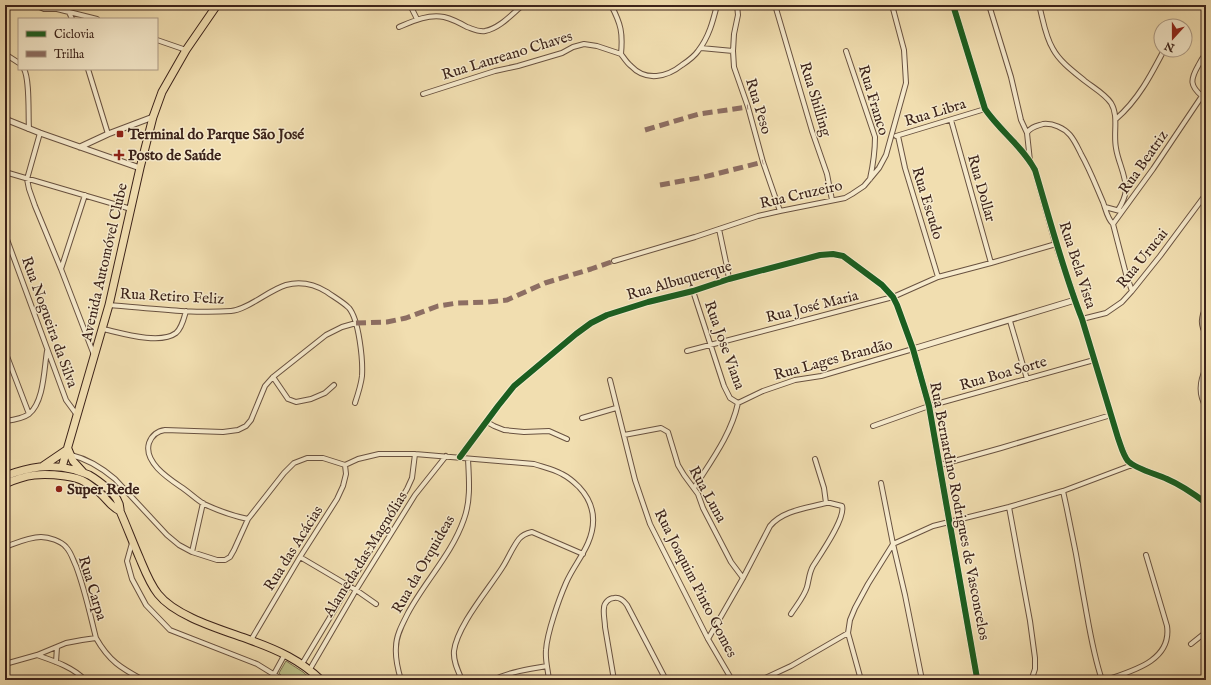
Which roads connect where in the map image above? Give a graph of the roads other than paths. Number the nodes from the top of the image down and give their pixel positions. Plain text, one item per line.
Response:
1 (35, 5) edge
2 (217, 5) edge
3 (410, 5) edge
4 (523, 5) edge
5 (611, 5) edge
6 (717, 5) edge
7 (737, 5) edge
8 (775, 5) edge
9 (892, 5) edge
10 (953, 5) edge
11 (989, 5) edge
12 (1039, 5) edge
13 (58, 7) edge
14 (69, 12) junction
15 (72, 18) edge
16 (93, 18) edge
17 (417, 19) junction
18 (400, 27) dead end
19 (158, 40) edge
20 (700, 48) junction
21 (186, 50) junction
22 (733, 51) junction
23 (846, 51) dead end
24 (1206, 53) edge
25 (5, 54) edge
26 (621, 54) junction
27 (1160, 58) edge
28 (18, 62) edge
29 (25, 70) edge
30 (88, 70) edge
31 (423, 94) dead end
32 (1202, 96) junction
33 (1206, 99) edge
34 (985, 109) junction
35 (153, 117) junction
36 (5, 119) edge
37 (1116, 119) junction
38 (951, 120) junction
39 (29, 129) junction
40 (1027, 133) junction
41 (40, 134) junction
42 (108, 134) junction
43 (891, 136) junction
44 (898, 136) junction
45 (80, 147) junction
46 (1030, 161) junction
47 (140, 168) junction
48 (5, 172) edge
49 (27, 178) junction
50 (869, 181) junction
51 (1206, 194) edge
52 (85, 195) junction
53 (832, 200) junction
54 (1105, 207) junction
55 (131, 209) junction
56 (780, 211) junction
57 (1120, 211) junction
58 (1113, 224) junction
59 (719, 229) junction
60 (5, 234) edge
61 (1056, 244) junction
62 (614, 260) dead end
63 (991, 263) junction
64 (61, 269) junction
65 (938, 277) junction
66 (729, 279) junction
67 (693, 291) junction
68 (1132, 291) junction
69 (893, 297) junction
70 (1075, 300) junction
71 (109, 305) junction
72 (1206, 307) edge
73 (186, 311) junction
74 (1082, 319) junction
75 (1010, 321) junction
76 (356, 323) junction
77 (103, 329) junction
78 (1206, 334) edge
79 (711, 344) junction
80 (913, 349) junction
81 (47, 350) junction
82 (5, 351) edge
83 (687, 351) dead end
84 (94, 357) junction
85 (1094, 360) junction
86 (1206, 368) edge
87 (273, 377) junction
88 (1027, 379) junction
89 (610, 380) dead end
90 (334, 385) dead end
91 (355, 402) dead end
92 (738, 403) junction
93 (929, 406) junction
94 (1206, 407) edge
95 (616, 408) junction
96 (29, 414) junction
97 (1111, 414) junction
98 (78, 416) junction
99 (582, 418) dead end
100 (5, 421) edge
101 (487, 422) junction
102 (873, 426) dead end
103 (624, 435) junction
104 (567, 439) dead end
105 (69, 452) junction
106 (415, 454) junction
107 (446, 456) junction
108 (460, 457) junction
109 (468, 459) junction
110 (815, 459) dead end
111 (345, 465) junction
112 (940, 465) junction
113 (1132, 465) junction
114 (62, 466) junction
115 (42, 467) junction
116 (5, 471) edge
117 (83, 472) junction
118 (13, 473) junction
119 (48, 474) junction
120 (5, 476) edge
121 (74, 477) junction
122 (881, 483) dead end
123 (5, 484) edge
124 (694, 488) junction
125 (1063, 491) junction
126 (203, 503) junction
127 (826, 503) junction
128 (1206, 504) edge
129 (1009, 507) junction
130 (120, 511) junction
131 (248, 519) junction
132 (950, 522) junction
133 (378, 539) junction
134 (132, 541) junction
135 (385, 543) junction
136 (893, 544) junction
137 (5, 547) edge
138 (192, 552) junction
139 (583, 554) junction
140 (1146, 555) dead end
141 (300, 557) junction
142 (743, 578) junction
143 (349, 585) junction
144 (356, 590) junction
145 (376, 604) dead end
146 (791, 614) dead end
147 (1206, 632) edge
148 (848, 633) junction
149 (96, 638) junction
150 (708, 639) junction
151 (251, 640) junction
152 (1191, 644) dead end
153 (57, 647) junction
154 (284, 654) junction
155 (37, 655) junction
156 (56, 662) junction
157 (6, 663) edge
158 (302, 664) junction
159 (547, 666) junction
160 (310, 669) junction
161 (274, 674) junction
162 (977, 678) junction
163 (1033, 679) edge
164 (85, 680) edge
165 (142, 680) edge
166 (283, 680) edge
167 (322, 680) edge
168 (401, 680) edge
169 (462, 680) edge
170 (493, 680) edge
171 (550, 680) edge
172 (614, 680) edge
173 (666, 680) edge
174 (732, 680) edge
175 (761, 680) edge
176 (861, 680) edge
177 (922, 680) edge
178 (968, 680) edge
179 (988, 680) edge
180 (1102, 680) edge
181 (1106, 680) edge

1 - 13 street
2 - 21 main road, Avenida Automóvel Clube
3 - 17 street
4 - 17 street
5 - 26 street
6 - 20 street
7 - 22 street, Rua Peso
8 - 53 street, Rua Shilling
9 - 43 street, Rua Cruzeiro
10 - 34 street, Rua Bela Vista
11 - 40 street
12 - 37 street
13 - 14 street
14 - 15 street
14 - 16 street
17 - 18 street
19 - 21 street
20 - 22 street
20 - 26 street
21 - 35 main road, Avenida Automóvel Clube
22 - 56 street, Rua Peso
23 - 50 street, Rua Franco
24 - 32 street
25 - 28 street
26 - 31 street, Rua Laureano Chaves
27 - 37 street
29 - 39 street
30 - 42 street
32 - 33 street
32 - 57 street, Rua Beatriz
34 - 38 street, Rua Libra
34 - 46 street, Rua Bela Vista
35 - 42 street
35 - 47 main road, Avenida Automóvel Clube
36 - 39 street
37 - 57 street
38 - 44 street, Rua Libra
38 - 63 street, Rua Dollar
39 - 41 street
40 - 46 street
40 - 54 street
41 - 45 street
41 - 49 street
42 - 45 street
43 - 44 street, Rua Libra
43 - 50 street, Rua Cruzeiro
44 - 65 street, Rua Escudo
45 - 47 street
46 - 61 street, Rua Bela Vista
47 - 55 main road, Avenida Automóvel Clube
48 - 49 street
49 - 52 street
49 - 64 street
50 - 53 street, Rua Cruzeiro
51 - 68 street, Rua Urucai
52 - 55 street
52 - 64 street
53 - 56 street, Rua Cruzeiro
54 - 57 street
54 - 58 street
55 - 71 main road, Avenida Automóvel Clube
56 - 59 street, Rua Cruzeiro
57 - 58 street, Rua Beatriz
58 - 68 street
59 - 62 street, Rua Cruzeiro
59 - 66 street
60 - 81 street, Rua Nogueira da Silva
61 - 63 street, Rua José Maria
61 - 70 street, Rua Bela Vista
63 - 65 street, Rua José Maria
64 - 84 street
65 - 69 street, Rua José Maria
66 - 67 street, Rua Albuquerque
66 - 69 street, Rua Albuquerque
67 - 79 street, Rua Jose Viana
67 - 101 street, Rua Albuquerque
68 - 74 street, Rua Urucai
69 - 79 street, Rua José Maria
69 - 80 street, Rua Albuquerque
70 - 74 street, Rua Bela Vista
70 - 75 street, Rua Lages Brandão
71 - 73 street, Rua Retiro Feliz
71 - 77 main road, Avenida Automóvel Clube
72 - 78 street
73 - 76 street, Rua Retiro Feliz
73 - 77 street
74 - 85 street, Rua Bela Vista
75 - 80 street, Rua Lages Brandão
75 - 88 street
76 - 87 street
76 - 91 street, Rua Retiro Feliz
77 - 84 main road, Avenida Automóvel Clube
79 - 83 street, Rua José Maria
79 - 92 street, Rua Jose Viana
80 - 92 street, Rua Lages Brandão
80 - 93 street, Rua Bernardino Rodrigues de Vasconcelos
81 - 96 street
81 - 98 street, Rua Nogueira da Silva
82 - 96 street
84 - 98 main road, Avenida Automóvel Clube
85 - 88 street, Rua Boa Sorte
85 - 97 street, Rua Bela Vista
86 - 94 street
87 - 90 street
87 - 126 street
88 - 93 street, Rua Boa Sorte
89 - 95 street, Rua Joaquim Pinto Gomes
92 - 124 street
93 - 102 street, Rua Boa Sorte
93 - 112 street, Rua Bernardino Rodrigues de Vasconcelos
95 - 99 street
95 - 103 street, Rua Joaquim Pinto Gomes
96 - 100 street
97 - 112 street
97 - 113 street, Rua Bela Vista
98 - 105 main road, Avenida Automóvel Clube
101 - 104 street
101 - 108 street, Rua Albuquerque
103 - 124 street, Rua Luna
103 - 150 street, Rua Joaquim Pinto Gomes
105 - 114 main road, Avenida Automóvel Clube
105 - 115 main road
105 - 117 main road
105 - 138 street
106 - 107 street
106 - 111 street
106 - 133 street, Alameda das Magnólias
107 - 108 street
107 - 135 street, Alameda das Magnólias
108 - 109 street
109 - 139 street
109 - 168 street, Rua da Orquideas
110 - 127 street
111 - 131 street
111 - 141 street, Rua das Acácias
112 - 132 street, Rua Bernardino Rodrigues de Vasconcelos
113 - 125 street
113 - 128 street
114 - 115 main road
114 - 117 main road
114 - 119 main road
114 - 121 main road
115 - 118 main road
116 - 118 street
117 - 130 main road
118 - 120 main road
119 - 121 main road
119 - 123 main road
121 - 130 main road
122 - 136 street
124 - 142 street, Rua Luna
125 - 129 street
125 - 180 street
126 - 131 street
126 - 138 street
127 - 142 street
127 - 146 street
129 - 132 street
129 - 163 street
130 - 134 main road
131 - 138 street
132 - 136 street
132 - 162 street, Rua Bernardino Rodrigues de Vasconcelos
133 - 135 street
133 - 143 street, Alameda das Magnólias
134 - 151 main road
134 - 161 street
135 - 144 street, Alameda das Magnólias
136 - 148 street
136 - 177 street
137 - 149 street, Rua Carpa
139 - 159 street
139 - 169 street
140 - 181 street
141 - 143 street
141 - 151 street, Rua das Acácias
142 - 150 street
143 - 144 street
143 - 158 street, Alameda das Magnólias
144 - 145 street
144 - 160 street, Alameda das Magnólias
147 - 152 street
148 - 175 street
148 - 176 street
149 - 153 street
149 - 165 street, Rua Carpa
150 - 174 street, Rua Joaquim Pinto Gomes
151 - 154 main road
153 - 155 street
153 - 156 street
154 - 158 main road
154 - 161 street
155 - 156 street
155 - 157 street
156 - 164 street
158 - 160 main road
159 - 170 street
159 - 171 street
160 - 167 main road
161 - 166 street
162 - 178 street
162 - 179 street
172 - 173 street

